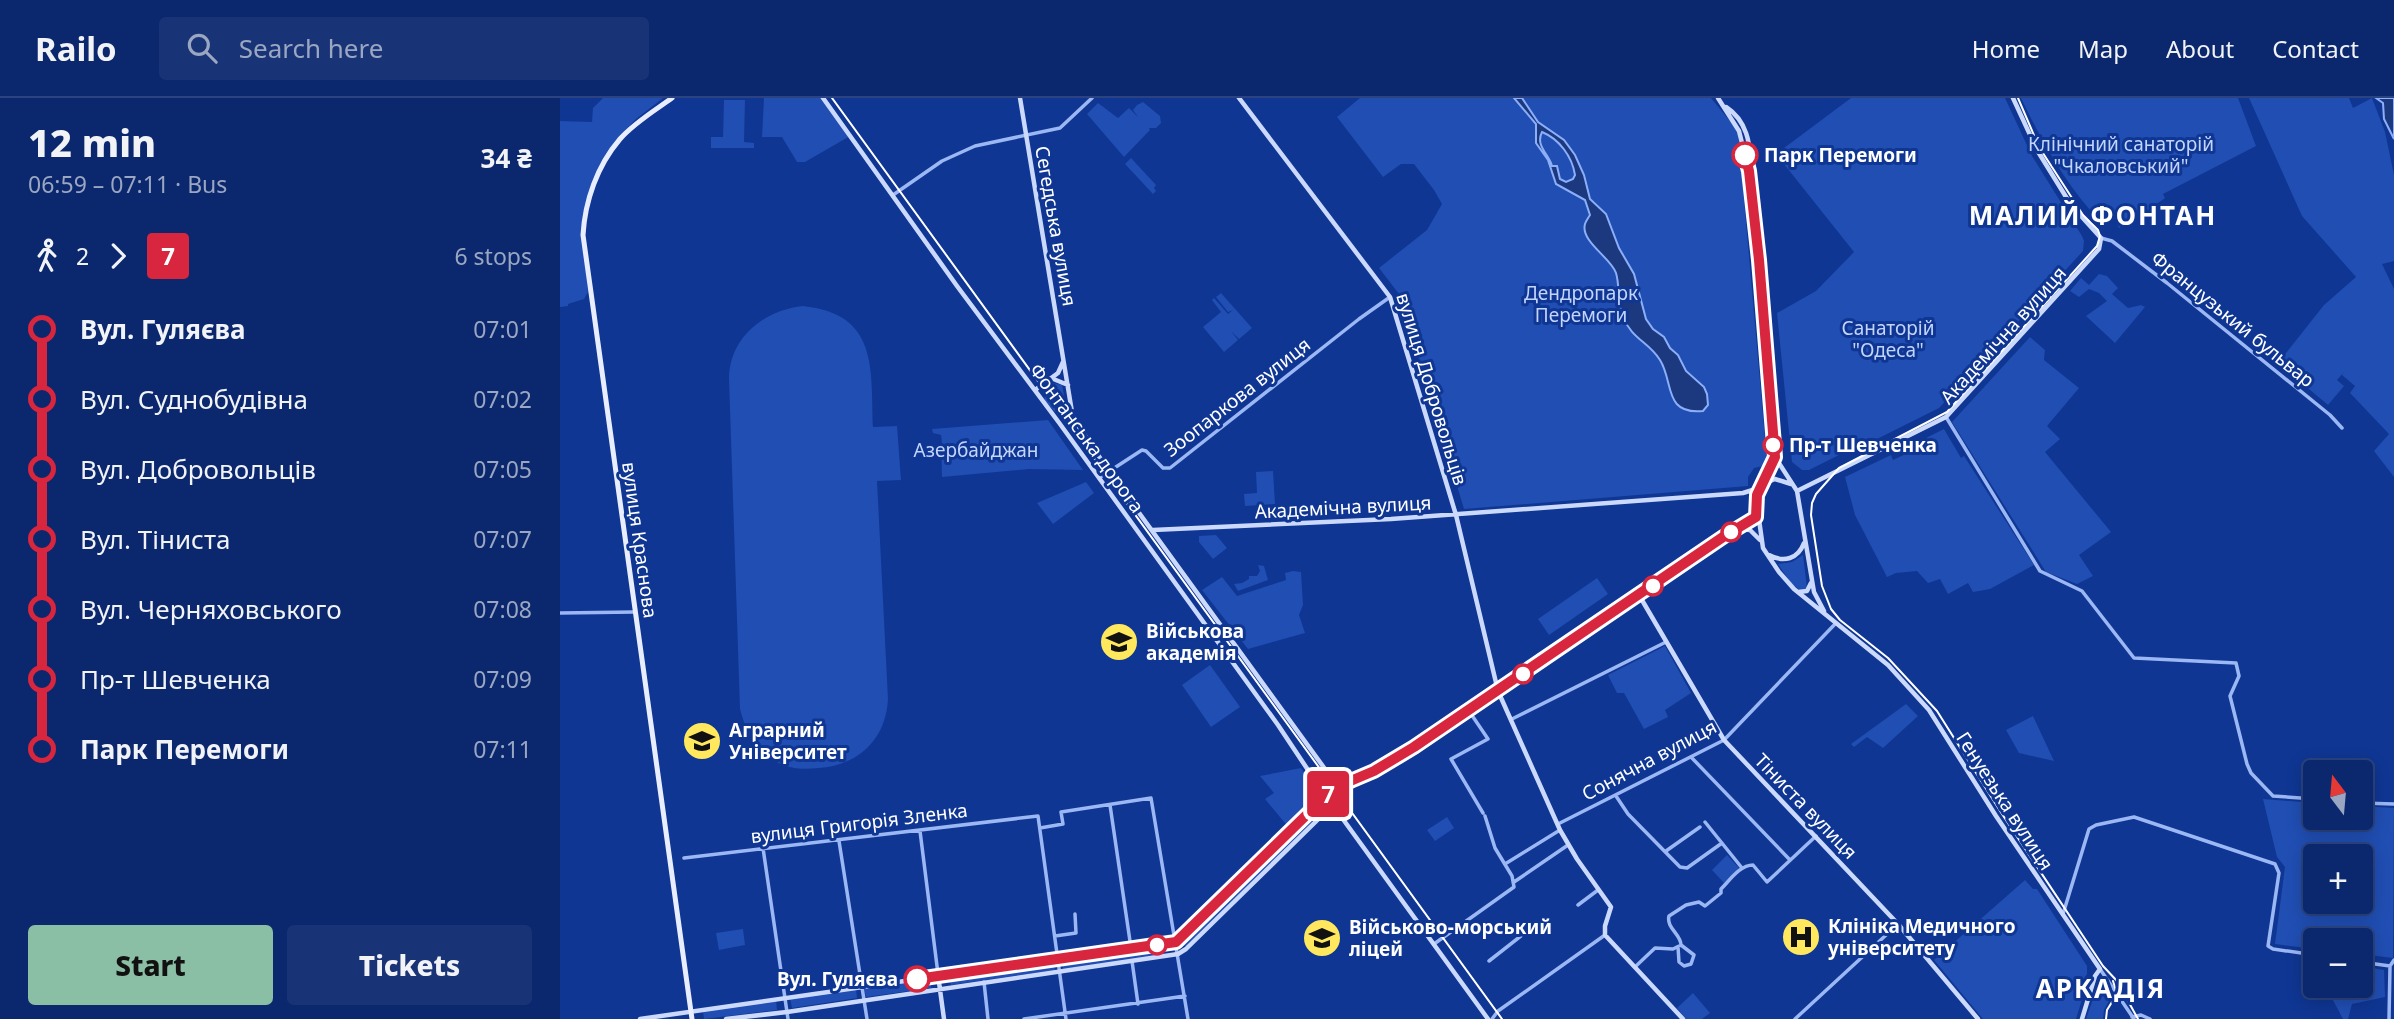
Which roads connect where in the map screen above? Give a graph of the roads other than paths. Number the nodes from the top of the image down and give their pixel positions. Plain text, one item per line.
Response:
1 (671, 98) edge
2 (823, 98) edge
3 (1020, 98) edge
4 (1093, 98) edge
5 (1239, 98) edge
6 (1718, 98) edge
7 (2013, 98) edge
8 (1026, 136) junction
9 (893, 195) junction
10 (2101, 238) junction
11 (1390, 297) junction
12 (1064, 359) junction
13 (1051, 378) junction
14 (1069, 385) junction
15 (1035, 390) junction
16 (1072, 412) joint
17 (1946, 417) junction
18 (2342, 428) dead end
19 (1775, 457) junction
20 (1109, 471) junction
21 (1099, 478) junction
22 (1793, 485) junction
23 (1761, 486) junction
24 (1797, 491) junction
25 (1743, 493) junction
26 (1756, 504) junction
27 (1456, 515) junction
28 (1758, 515) junction
29 (1737, 528) junction
30 (1153, 530) junction
31 (1761, 540) junction
32 (1805, 541) junction
33 (1768, 554) junction
34 (1812, 582) junction
35 (1794, 589) junction
36 (1639, 595) junction
37 (635, 612) junction
38 (560, 613) edge
39 (1829, 617) junction
40 (1836, 623) junction
41 (1666, 642) junction
42 (1499, 691) junction
43 (1469, 711) junction
44 (1512, 719) junction
45 (1724, 740) junction
46 (1690, 757) junction
47 (1374, 771) junction
48 (1329, 776) junction
49 (1318, 784) junction
50 (1338, 787) junction
51 (1326, 796) junction
52 (1616, 796) junction
53 (1343, 797) junction
54 (2303, 798) edge
55 (2373, 803) edge
56 (1318, 804) junction
57 (2394, 804) edge
58 (1110, 805) junction
59 (1334, 806) junction
60 (1326, 814) junction
61 (1345, 819) junction
62 (1705, 822) dead end
63 (1558, 824) junction
64 (1700, 827) dead end
65 (1040, 828) junction
66 (1560, 830) junction
67 (920, 831) junction
68 (1816, 836) junction
69 (839, 841) junction
70 (1722, 843) junction
71 (1568, 845) junction
72 (763, 848) junction
73 (1666, 851) junction
74 (684, 858) dead end
75 (1790, 860) junction
76 (1504, 864) junction
77 (1742, 867) junction
78 (1514, 885) junction
79 (1600, 889) junction
80 (1578, 905) dead end
81 (1075, 914) dead end
82 (2063, 916) junction
83 (1898, 923) junction
84 (1535, 925) dead end
85 (1604, 933) junction
86 (1055, 936) junction
87 (1176, 942) junction
88 (1434, 944) junction
89 (1680, 946) junction
90 (1131, 948) junction
91 (1178, 954) junction
92 (2303, 954) edge
93 (1058, 959) junction
94 (2394, 960) edge
95 (1132, 961) junction
96 (1489, 961) dead end
97 (2373, 964) edge
98 (1636, 966) junction
99 (2390, 966) junction
100 (2100, 969) junction
101 (1060, 971) junction
102 (938, 975) junction
103 (985, 982) junction
104 (862, 987) junction
105 (940, 988) junction
106 (1185, 996) junction
107 (785, 998) junction
108 (864, 1000) junction
109 (1138, 1004) junction
110 (691, 1012) junction
111 (787, 1012) junction
112 (1065, 1013) junction
113 (2133, 1018) edge
114 (640, 1019) edge
115 (692, 1019) edge
116 (726, 1019) edge
117 (788, 1019) edge
118 (867, 1019) edge
119 (944, 1019) edge
120 (988, 1019) edge
121 (1024, 1019) edge
122 (1066, 1019) edge
123 (1188, 1019) edge
124 (1490, 1019) edge
125 (1683, 1019) edge
126 (1795, 1019) edge
127 (1978, 1019) edge
128 (2082, 1019) edge
129 (2150, 1019) edge
130 (2389, 1019) edge

1 - 37 main road, вулиця Краснова
2 - 9 main road, Фонтанська дорога
3 - 8 main road, Сегедська вулиця
4 - 8 street
5 - 11 main road, вулиця Добровольців
6 - 19 main road
7 - 10 main road, Французький бульвар
8 - 9 street
8 - 12 main road, Сегедська вулиця
9 - 15 main road, Фонтанська дорога
10 - 17 main road, Академічна вулиця
10 - 18 street, Французький бульвар
11 - 20 street, Зоопаркова вулиця
11 - 27 main road, вулиця Добровольців
12 - 13 main road
12 - 14 main road, Сегедська вулиця
13 - 14 main road
13 - 15 main road
14 - 16 main road, Сегедська вулиця
15 - 21 main road, Фонтанська дорога
16 - 20 main road, Фонтанська дорога
17 - 24 main road, Академічна вулиця
17 - 54 street
19 - 22 main road
19 - 23 main road
20 - 21 street, Зоопаркова вулиця
20 - 30 main road, Фонтанська дорога
21 - 49 main road, Фонтанська дорога
22 - 23 main road
22 - 24 main road
23 - 25 main road, Академічна вулиця
23 - 26 main road
24 - 32 main road, Генуезька вулиця
25 - 26 main road
25 - 27 main road, Академічна вулиця
26 - 28 main road, Генуезька вулиця
27 - 30 main road, Академічна вулиця
27 - 42 main road, вулиця Добровольців
28 - 29 main road
28 - 31 main road, Генуезька вулиця
29 - 31 main road
29 - 36 main road
30 - 48 main road, Фонтанська дорога
31 - 33 main road, Генуезька вулиця
32 - 33 main road
32 - 34 main road, Генуезька вулиця
33 - 35 main road, Генуезька вулиця
34 - 35 main road
34 - 39 main road, Генуезька вулиця
35 - 39 main road, Генуезька вулиця
36 - 41 main road, Тіниста вулиця
36 - 42 main road
37 - 38 street
37 - 110 main road, вулиця Краснова
39 - 40 main road, Генуезька вулиця
40 - 45 street, Сонячна вулиця
40 - 82 main road, Генуезька вулиця
41 - 44 street
41 - 45 main road, Тіниста вулиця
42 - 43 main road
42 - 44 main road, вулиця Добровольців
43 - 47 main road
43 - 76 street
44 - 63 main road, вулиця Добровольців
45 - 46 street, Сонячна вулиця
45 - 68 main road, Тіниста вулиця
46 - 52 street, Сонячна вулиця
46 - 75 street
47 - 50 main road
47 - 53 main road
48 - 49 main road
48 - 50 main road, Фонтанська дорога
49 - 51 main road, Фонтанська дорога
50 - 51 main road
50 - 53 main road, Фонтанська дорога
51 - 56 main road
51 - 59 main road, Фонтанська дорога
52 - 63 street, Сонячна вулиця
52 - 73 street
53 - 59 main road
53 - 61 main road
55 - 57 street
56 - 60 main road
56 - 87 main road
58 - 65 street
58 - 87 street
58 - 90 street
59 - 60 main road
59 - 61 main road
60 - 91 main road
61 - 88 main road
62 - 70 street
63 - 66 main road, вулиця Добровольців
64 - 73 street
65 - 67 street, вулиця Григорія Зленка
65 - 86 street
66 - 71 main road, вулиця Добровольців
66 - 76 street
67 - 69 street, вулиця Григорія Зленка
67 - 102 street
68 - 75 street
68 - 83 main road, Тіниста вулиця
69 - 72 street, вулиця Григорія Зленка
69 - 104 street
70 - 73 street
70 - 77 street
71 - 78 street
71 - 79 main road, вулиця Добровольців
72 - 74 street, вулиця Григорія Зленка
72 - 107 street
75 - 77 street
76 - 78 street
77 - 89 street
78 - 88 street
79 - 80 street
79 - 85 main road
81 - 86 street
82 - 92 street
82 - 100 main road, Генуезька вулиця
83 - 126 street
83 - 127 main road, Тіниста вулиця
84 - 96 street
85 - 98 main road
85 - 124 street
86 - 93 street
87 - 90 main road
87 - 91 street
88 - 124 main road
89 - 89 street
89 - 98 street
90 - 93 main road
91 - 95 main road
91 - 106 street
93 - 101 street
93 - 102 main road
94 - 99 street
95 - 101 main road
95 - 109 street
97 - 99 street
98 - 125 main road
99 - 130 street
100 - 113 street, Генуезька вулиця
100 - 128 main road
101 - 103 main road
101 - 112 street
102 - 104 main road
102 - 105 main road
103 - 105 main road
103 - 120 street
104 - 107 main road
104 - 108 street
105 - 108 main road
105 - 119 main road
106 - 109 street
106 - 123 street
107 - 110 main road
107 - 111 street
108 - 111 main road
108 - 118 street
109 - 112 street
110 - 114 main road
110 - 115 main road, вулиця Краснова
111 - 116 main road
111 - 117 street
112 - 121 street
112 - 122 street
113 - 129 street

